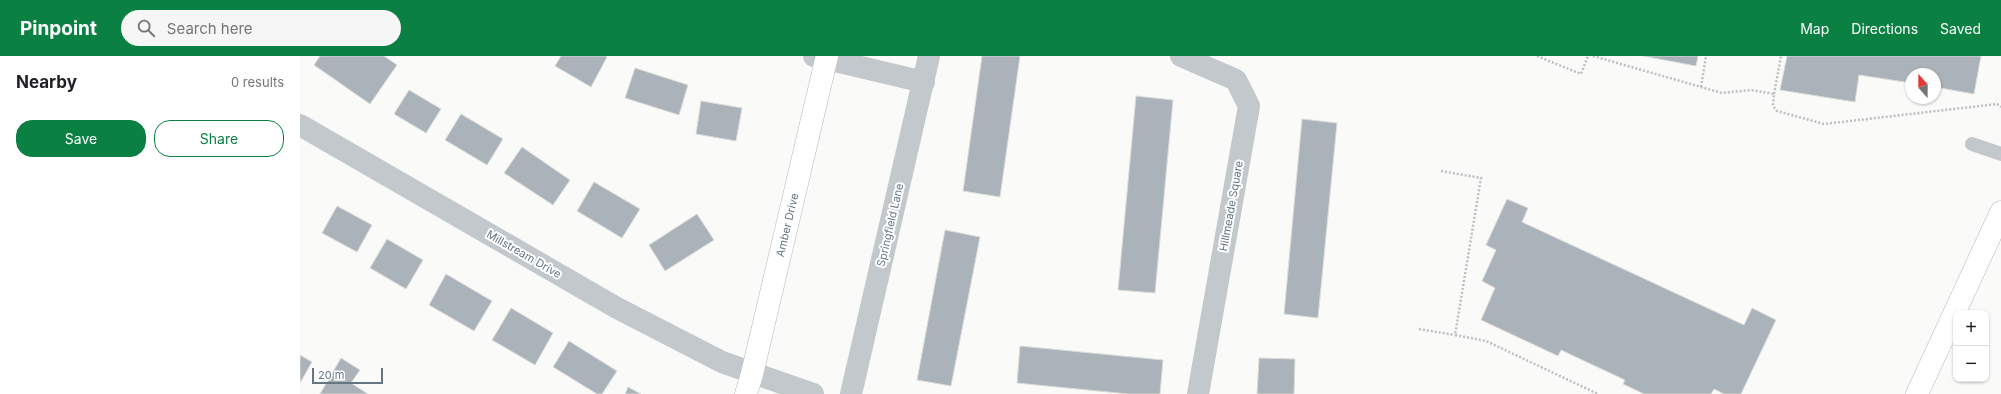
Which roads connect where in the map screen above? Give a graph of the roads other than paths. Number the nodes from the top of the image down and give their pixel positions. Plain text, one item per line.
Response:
1 (929, 56) edge
2 (1181, 56) edge
3 (822, 57) edge
4 (924, 82) junction
5 (300, 125) edge
6 (1972, 144) dead end
7 (2001, 154) edge
8 (2001, 212) edge
9 (752, 374) junction
10 (746, 394) edge
11 (813, 394) edge
12 (851, 394) edge
13 (1198, 394) edge
14 (1917, 394) edge

1 - 4 street, Springfield Lane
2 - 13 street, Hillmeade Square
3 - 4 street
3 - 9 street, Amber Drive
4 - 12 street, Springfield Lane
5 - 9 street, Millstream Drive
6 - 7 lane
8 - 14 street
9 - 10 street, Amber Drive
9 - 11 street

